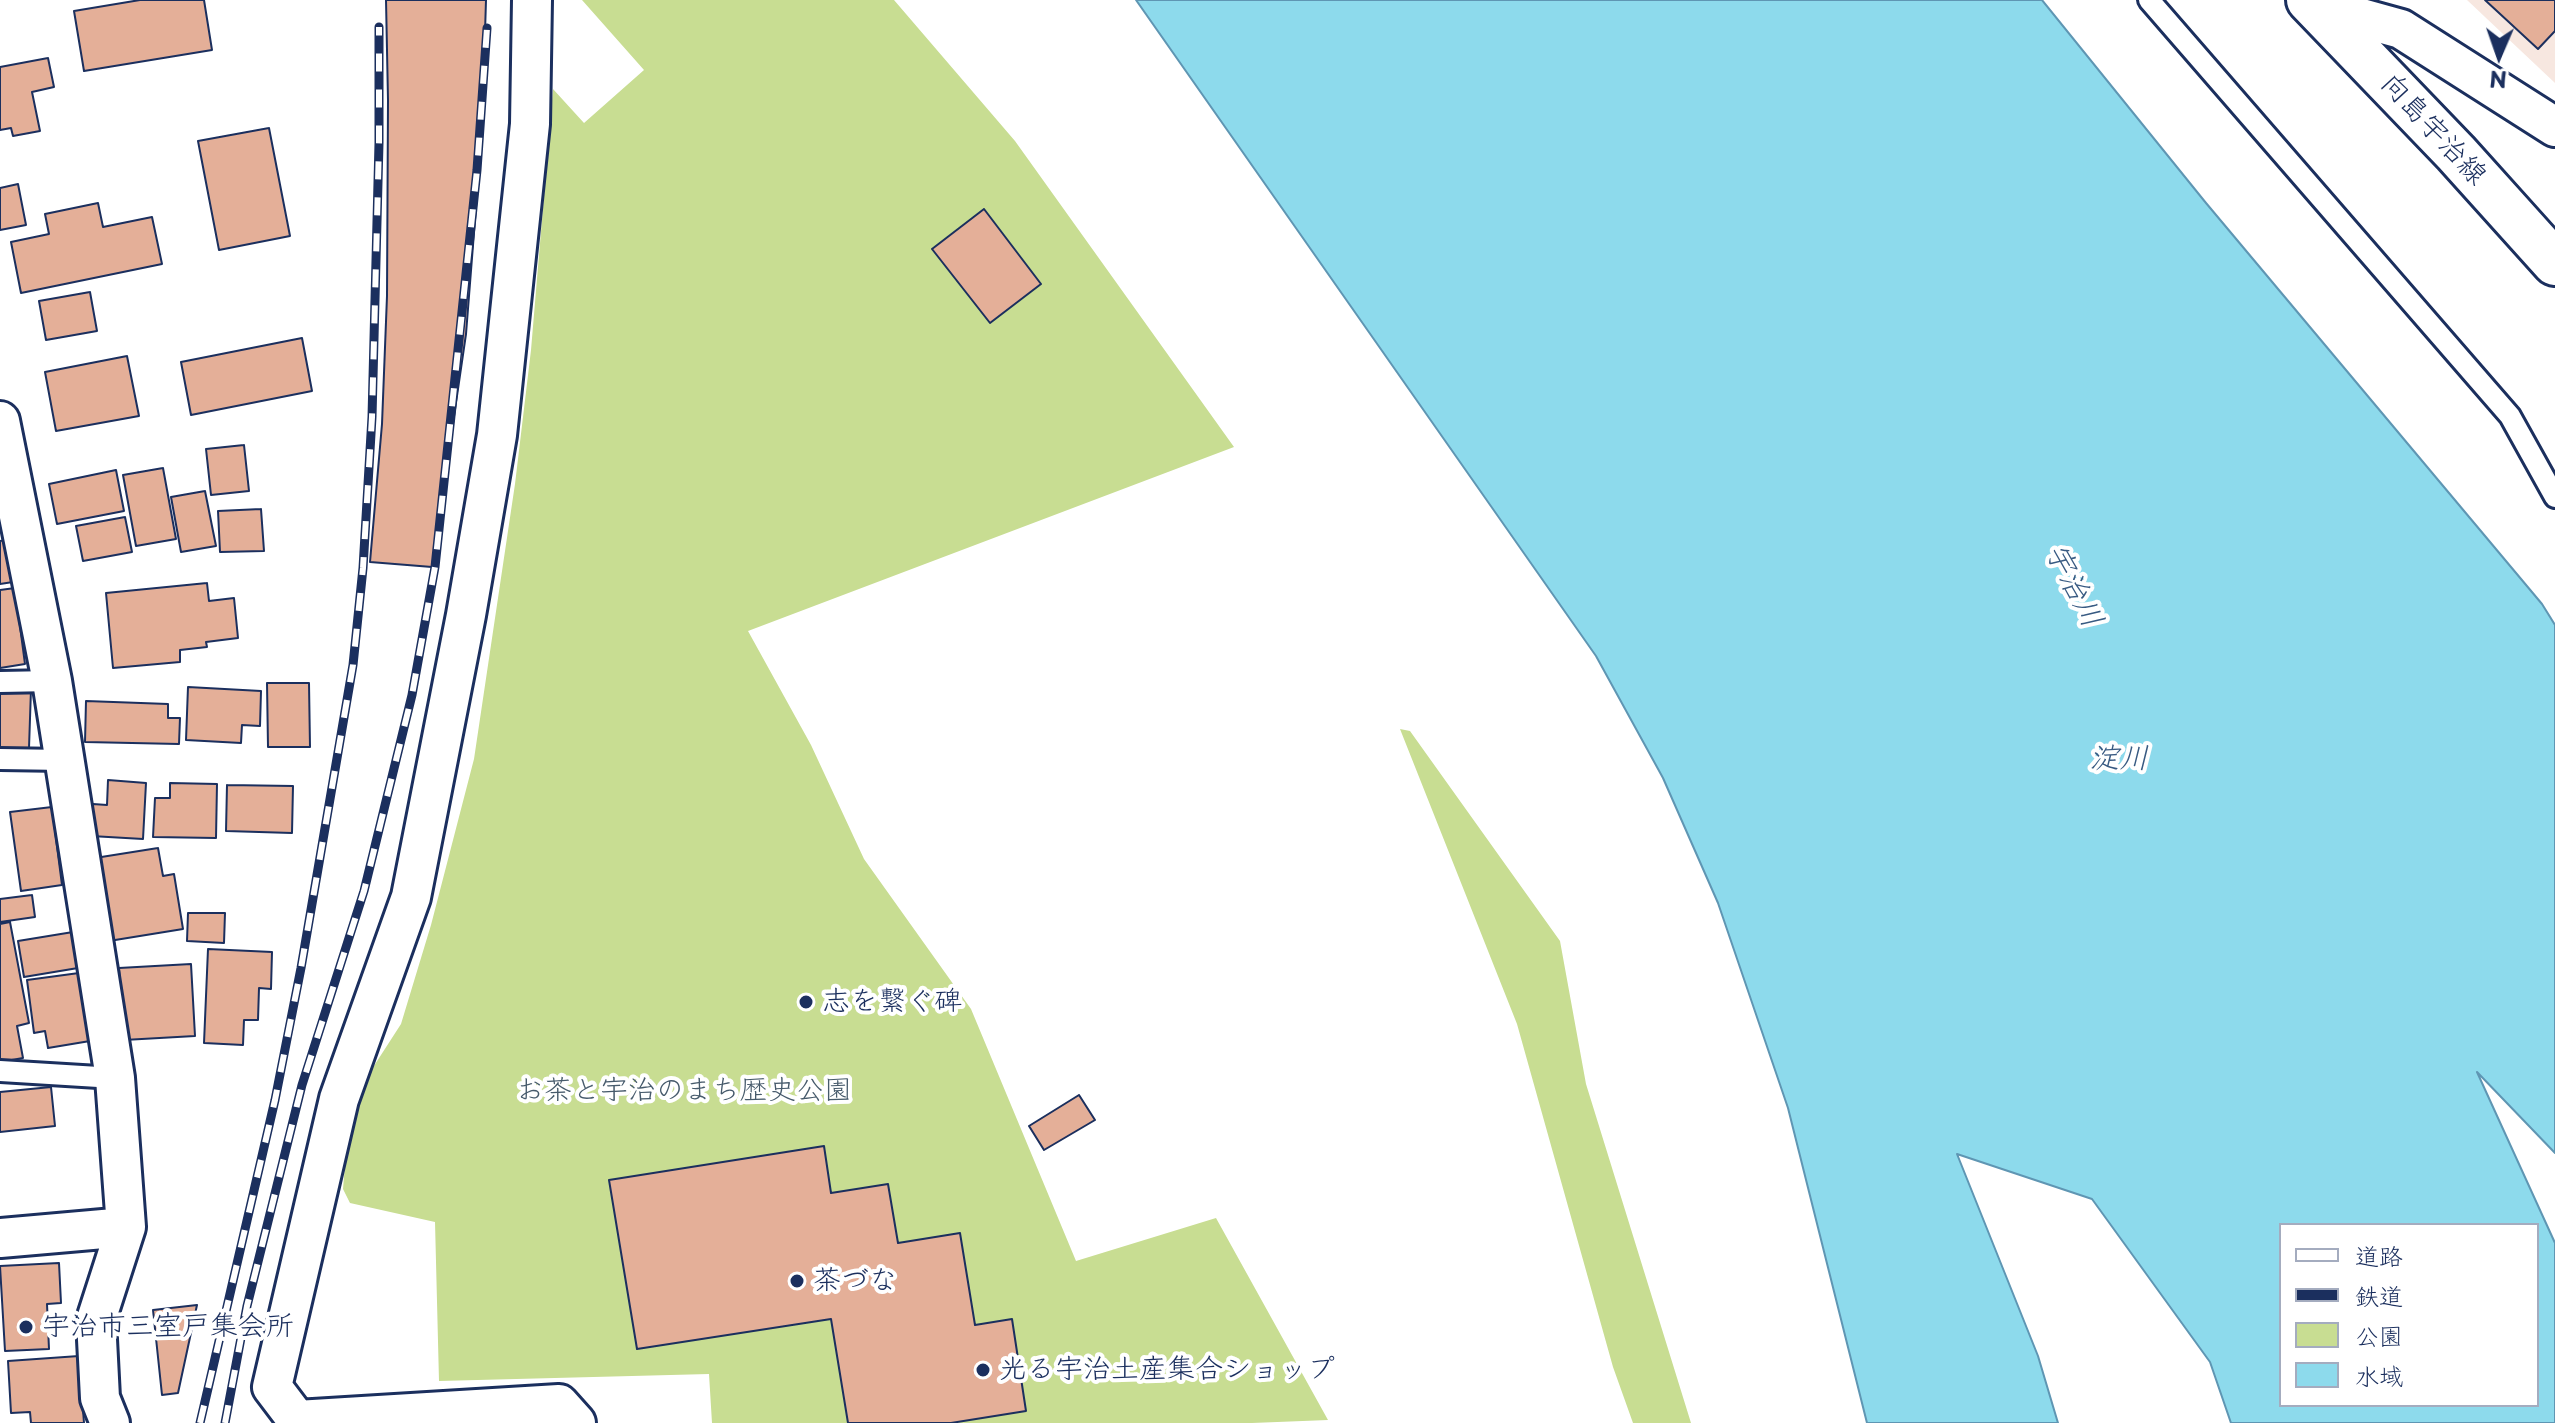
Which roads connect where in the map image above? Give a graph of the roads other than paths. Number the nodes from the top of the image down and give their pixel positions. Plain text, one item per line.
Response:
1 (532, 0) edge
2 (2149, 0) edge
3 (2312, 3) edge
4 (2555, 127) edge
5 (2555, 263) edge
6 (0, 421) edge
7 (2555, 497) edge
8 (52, 681) junction
9 (0, 682) edge
10 (0, 759) edge
11 (64, 760) junction
12 (0, 1071) edge
13 (115, 1078) junction
14 (126, 1227) junction
15 (0, 1238) edge
16 (110, 1423) edge
17 (576, 1423) edge

1 - 17 street
2 - 7 lane
3 - 4 street
3 - 5 main road, 向島宇治線
6 - 8 street
8 - 9 lane
8 - 11 street
10 - 11 lane
11 - 13 street
12 - 13 lane
13 - 14 street
14 - 15 street
14 - 16 street

